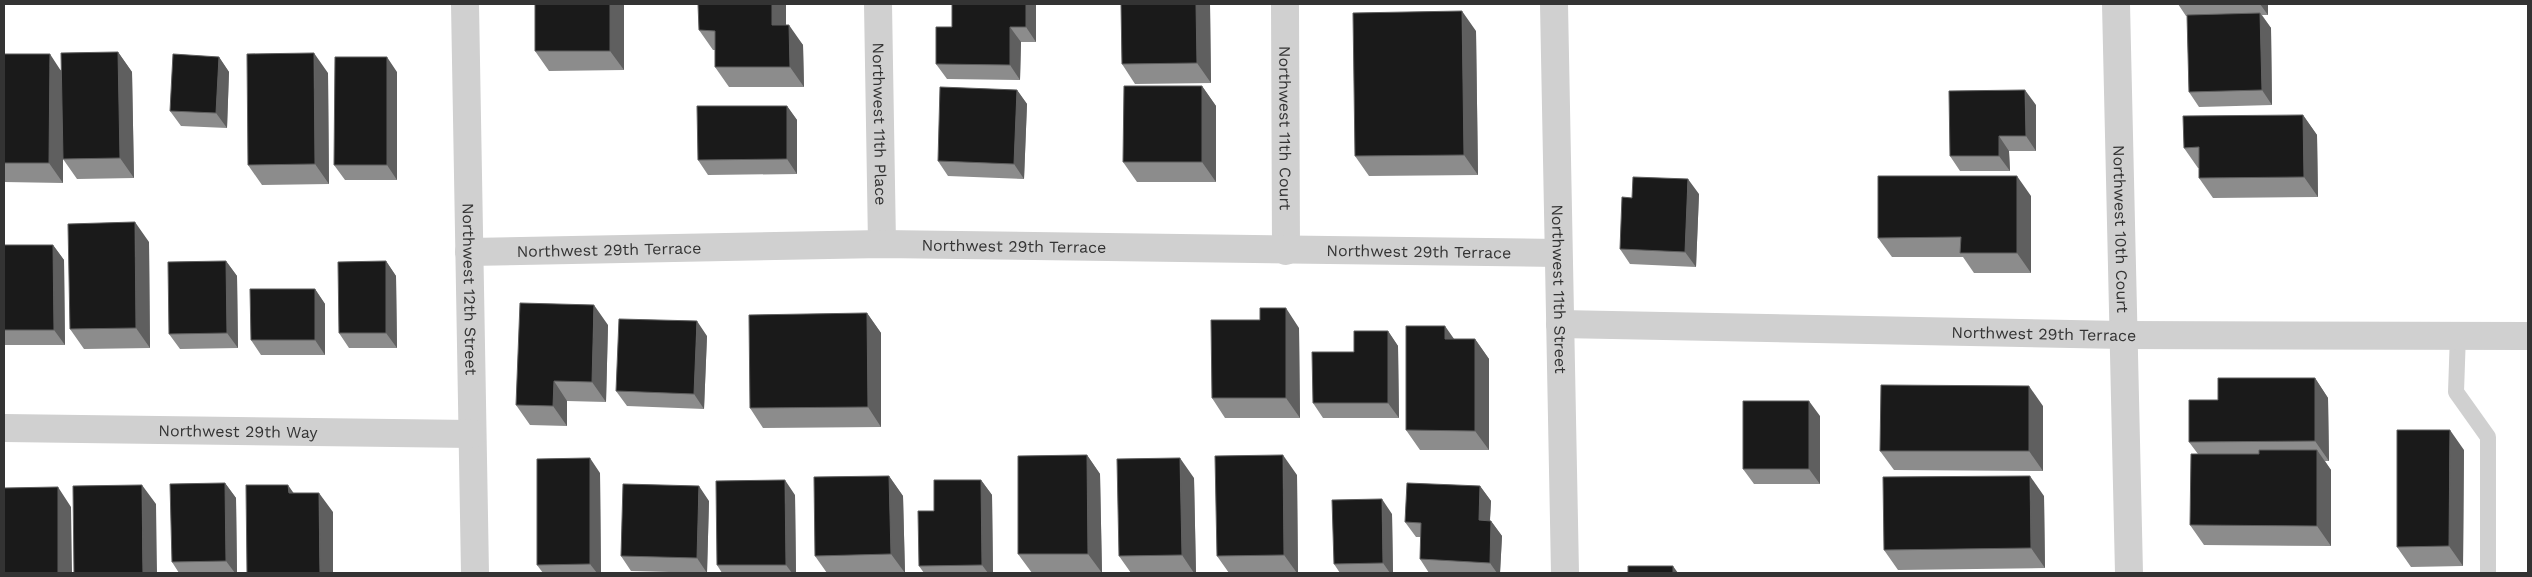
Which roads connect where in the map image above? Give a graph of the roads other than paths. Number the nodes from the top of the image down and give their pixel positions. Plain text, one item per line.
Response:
1 (464, 4) edge
2 (878, 4) edge
3 (1285, 4) edge
4 (1554, 4) edge
5 (2116, 4) edge
6 (882, 244) junction
7 (1286, 251) junction
8 (470, 252) junction
9 (1558, 253) junction
10 (1560, 324) junction
11 (2458, 334) junction
12 (2122, 335) junction
13 (2528, 336) edge
14 (4, 428) edge
15 (472, 434) junction
16 (474, 573) edge
17 (1566, 573) edge
18 (2129, 573) edge
19 (2488, 573) edge

1 - 8 street, Northwest 12th Street
2 - 6 street, Northwest 11th Place
3 - 7 street, Northwest 11th Court
4 - 9 street, Northwest 11th Street
5 - 12 street, Northwest 10th Court
6 - 7 street, Northwest 29th Terrace
6 - 8 street, Northwest 29th Terrace
7 - 9 street, Northwest 29th Terrace
8 - 15 street, Northwest 12th Street
9 - 10 street, Northwest 11th Street
10 - 12 street, Northwest 29th Terrace
10 - 17 street, Northwest 11th Street
11 - 12 street, Northwest 29th Terrace
11 - 13 street, Northwest 29th Terrace
11 - 19 lane
12 - 18 street, Northwest 10th Court
14 - 15 street, Northwest 29th Way
15 - 16 street, Northwest 12th Street

